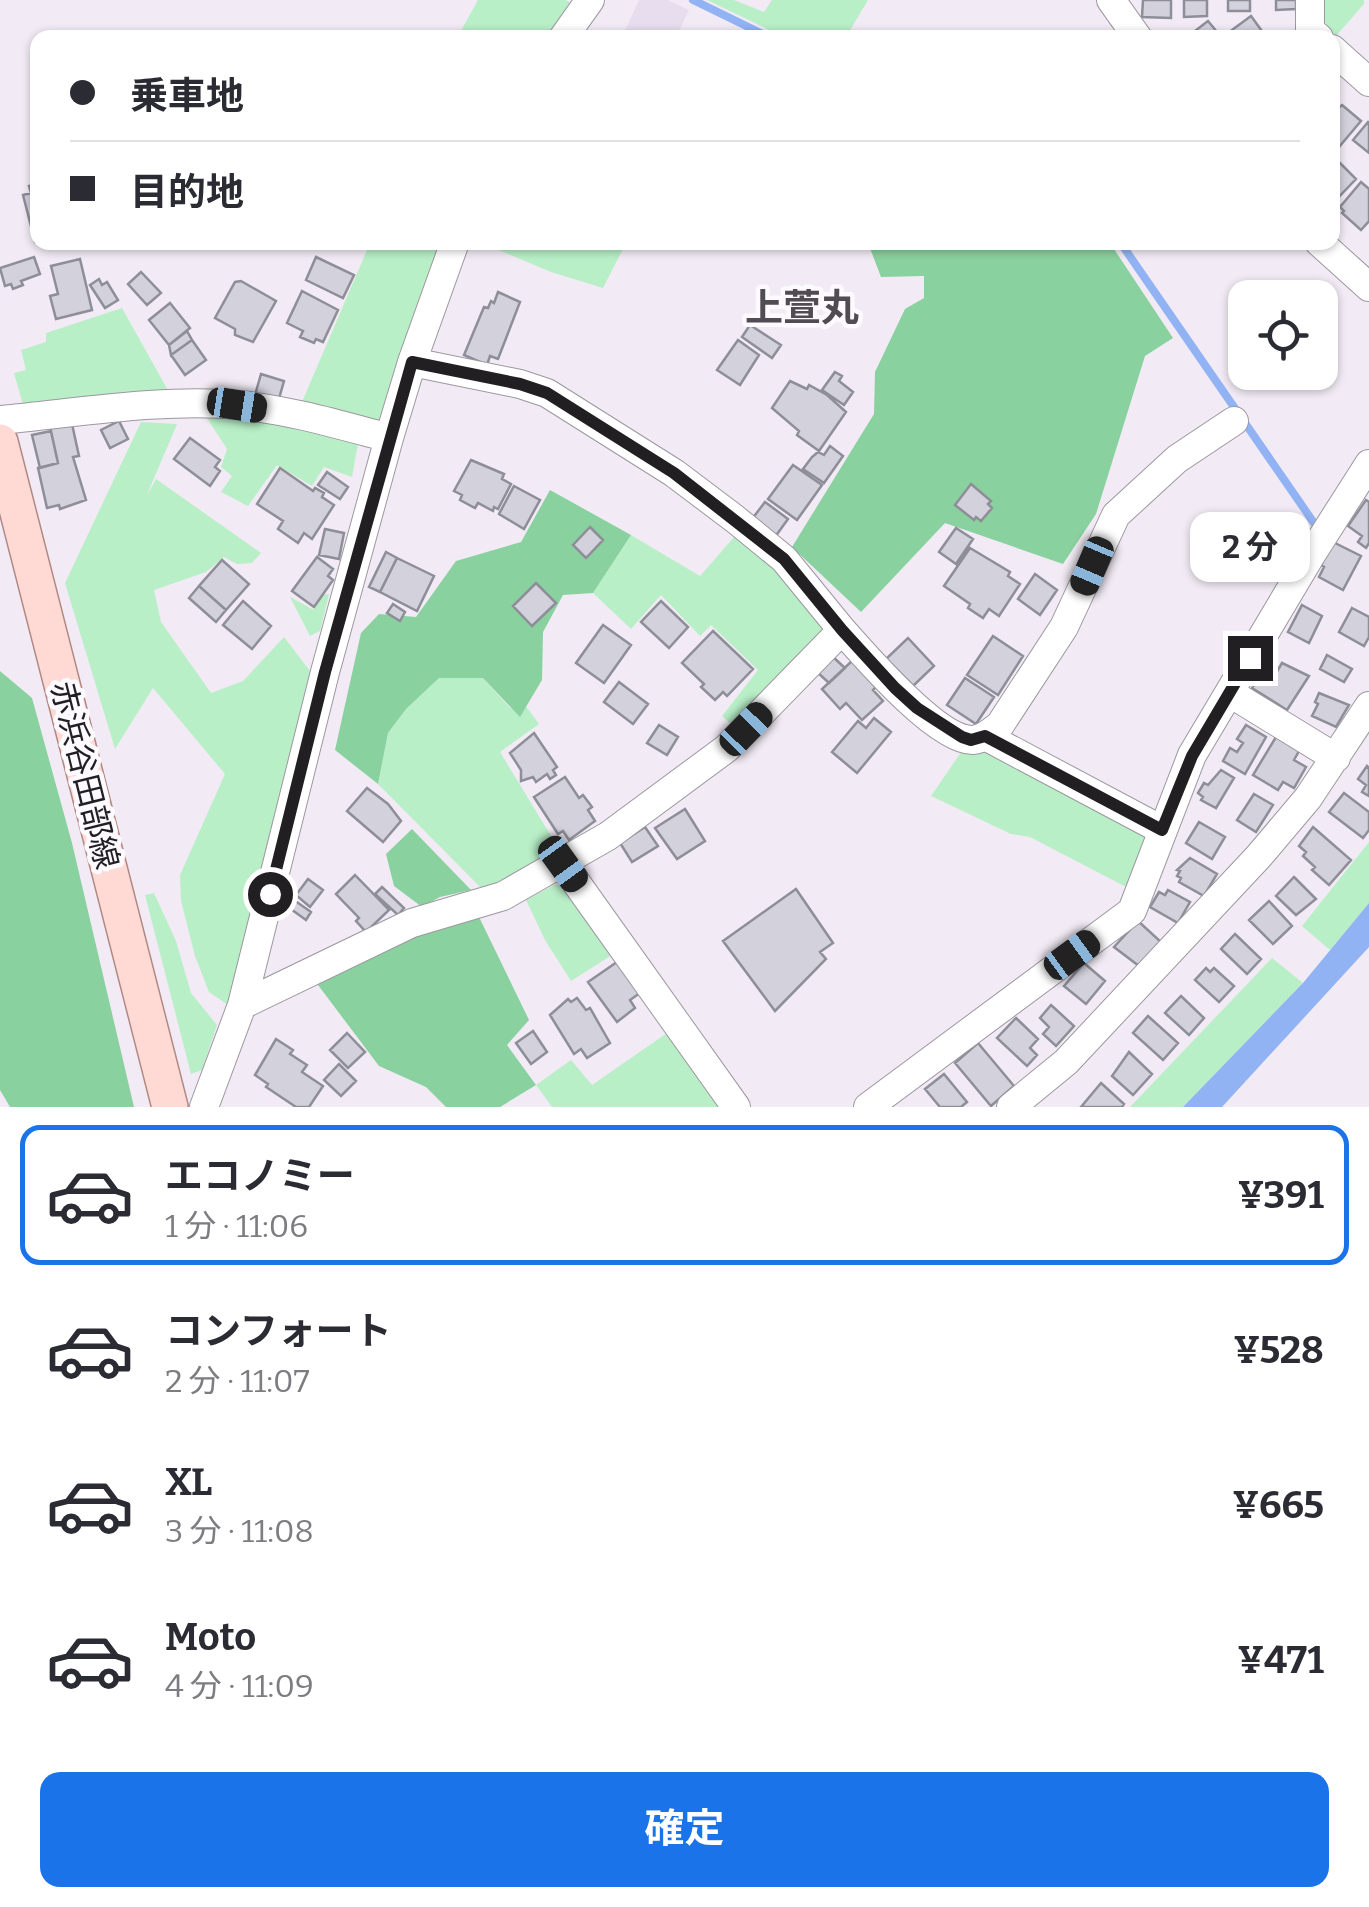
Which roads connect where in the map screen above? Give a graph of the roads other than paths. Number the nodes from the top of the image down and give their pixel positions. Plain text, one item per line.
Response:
1 (590, 0) edge
2 (1112, 0) edge
3 (1310, 0) edge
4 (569, 30) edge
5 (1133, 30) edge
6 (1310, 30) edge
7 (1340, 57) edge
8 (1369, 82) edge
9 (452, 250) edge
10 (1327, 250) edge
11 (1369, 287) edge
12 (412, 362) junction
13 (0, 420) edge
14 (1234, 421) dead end
15 (389, 438) junction
16 (0, 442) edge
17 (1369, 464) edge
18 (842, 630) junction
19 (1230, 693) junction
20 (1369, 706) edge
21 (985, 736) junction
22 (1336, 758) junction
23 (1162, 830) junction
24 (563, 864) junction
25 (242, 1005) junction
26 (170, 1107) edge
27 (204, 1107) edge
28 (736, 1107) edge
29 (868, 1107) edge
30 (1011, 1107) edge

1 - 4 street
2 - 5 street
3 - 6 street
7 - 8 street
9 - 12 street
10 - 11 street
12 - 15 street
12 - 18 street
13 - 15 street
14 - 21 street
15 - 25 street
16 - 26 main road, 赤浜谷田部線
17 - 19 street
18 - 21 street
18 - 24 street
19 - 22 street
19 - 23 street
20 - 22 street
21 - 23 street
22 - 30 street
23 - 29 street
24 - 25 street
24 - 28 street
25 - 27 street

